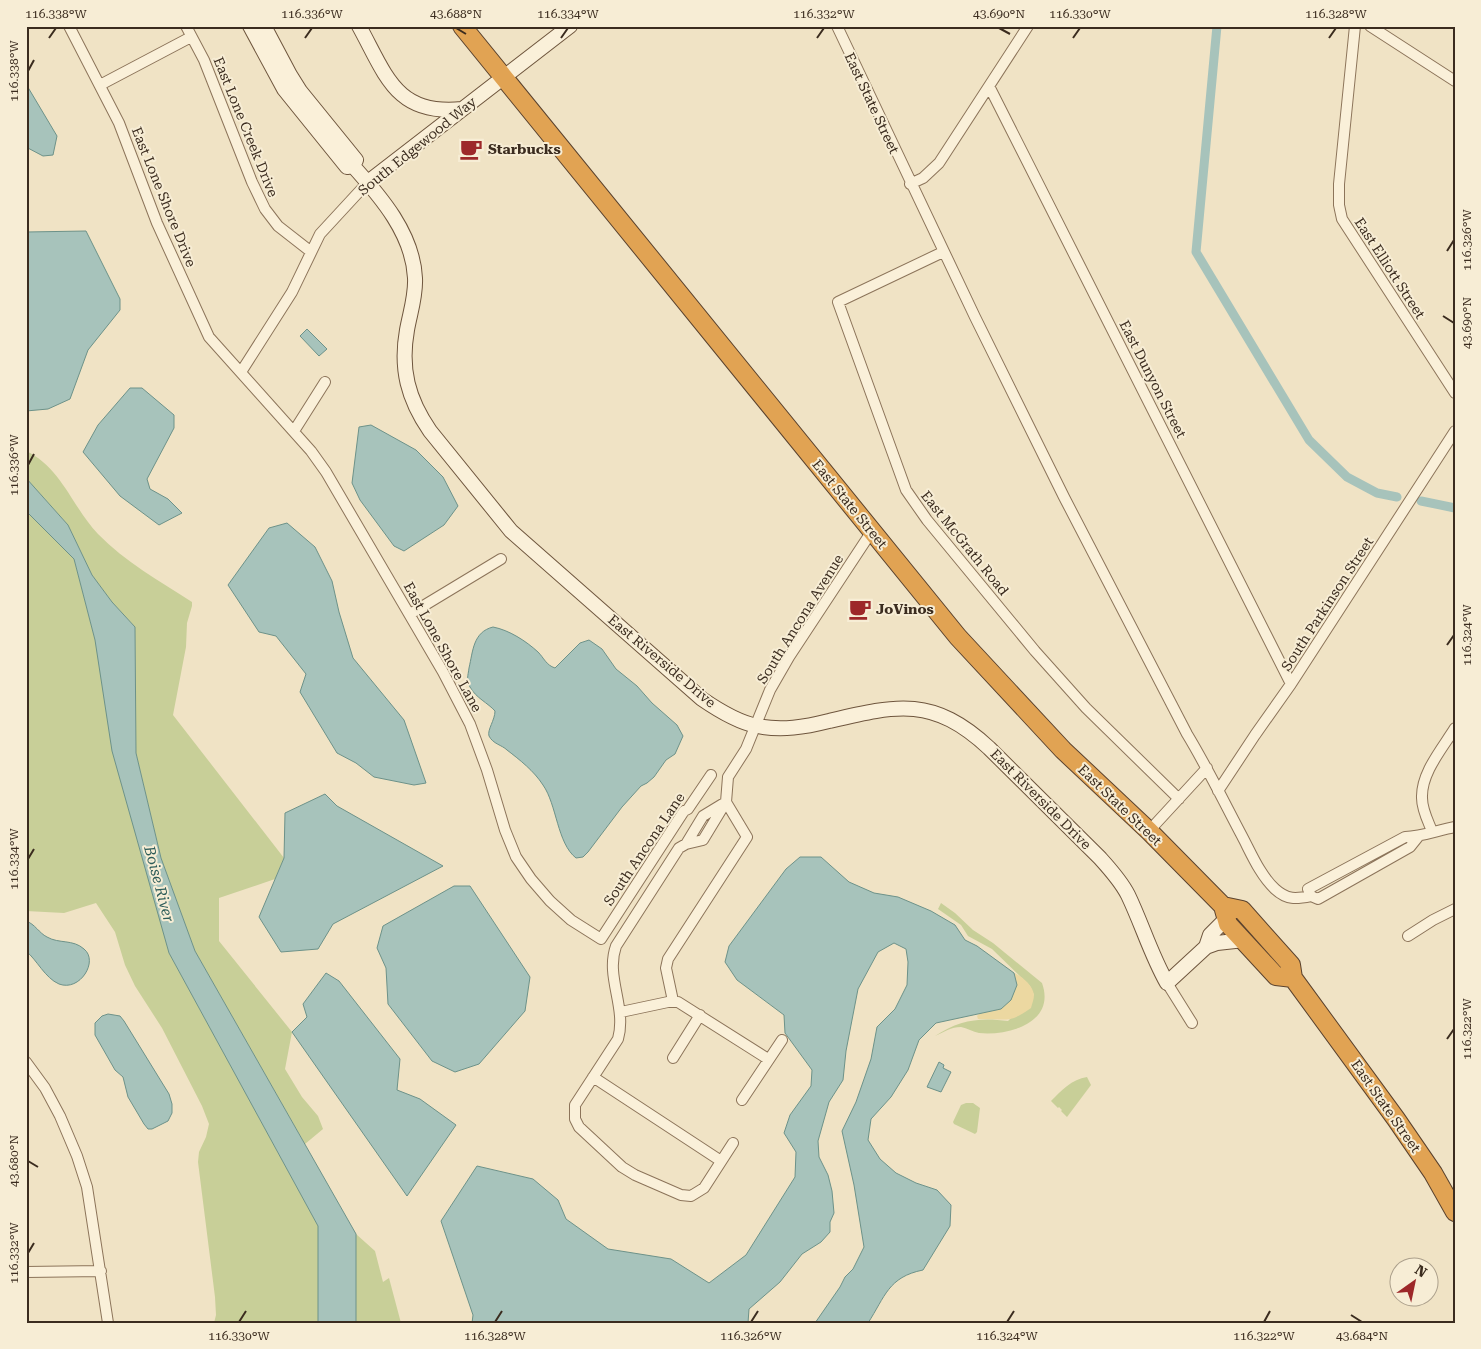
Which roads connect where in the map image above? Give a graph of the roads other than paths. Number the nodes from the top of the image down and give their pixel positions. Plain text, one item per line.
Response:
1 (69, 26) edge
2 (186, 26) edge
3 (250, 26) edge
4 (264, 26) edge
5 (359, 26) edge
6 (462, 26) edge
7 (570, 26) edge
8 (836, 26) edge
9 (1028, 26) edge
10 (1355, 26) edge
11 (1370, 26) edge
12 (192, 37) junction
13 (504, 77) junction
14 (1455, 81) edge
15 (100, 85) junction
16 (989, 86) junction
17 (463, 109) junction
18 (353, 166) junction
19 (368, 182) junction
20 (910, 184) junction
21 (310, 251) junction
22 (943, 252) junction
23 (241, 372) junction
24 (325, 382) dead end
25 (1455, 393) edge
26 (294, 431) junction
27 (1455, 431) edge
28 (872, 531) junction
29 (501, 559) dead end
30 (410, 614) junction
31 (1291, 684) junction
32 (756, 726) junction
33 (1455, 728) edge
34 (1207, 768) junction
35 (710, 775) dead end
36 (1218, 791) junction
37 (1178, 799) junction
38 (726, 802) junction
39 (1455, 827) edge
40 (1148, 831) junction
41 (1432, 832) junction
42 (1455, 909) edge
43 (1225, 912) junction
44 (1408, 936) dead end
45 (601, 939) joint
46 (1244, 940) junction
47 (1206, 947) junction
48 (1293, 978) junction
49 (1167, 982) junction
50 (673, 1001) junction
51 (621, 1012) junction
52 (700, 1015) junction
53 (1192, 1023) dead end
54 (782, 1040) dead end
55 (673, 1058) dead end
56 (768, 1059) junction
57 (26, 1062) edge
58 (593, 1077) junction
59 (742, 1100) dead end
60 (733, 1143) dead end
61 (721, 1162) junction
62 (1449, 1197) edge
63 (1455, 1212) edge
64 (26, 1272) edge
65 (101, 1272) junction
66 (108, 1323) edge

1 - 15 street, East Lone Shore Drive
2 - 12 street, East Lone Creek Drive
3 - 18 street, East Riverside Drive
4 - 18 street, East Riverside Drive
5 - 17 street
6 - 13 highway, East State Street
7 - 13 street, South Edgewood Way
8 - 20 street, East State Street
9 - 16 street
10 - 25 street, East Elliott Street
11 - 14 street
12 - 15 street
12 - 21 street, East Lone Creek Drive
13 - 17 street, South Edgewood Way
13 - 28 highway, East State Street
15 - 23 street, East Lone Shore Drive
16 - 20 street
16 - 31 street, East Dunyon Street
17 - 19 street, South Edgewood Way
18 - 19 street, East Riverside Drive
19 - 21 street, South Edgewood Way
19 - 32 street, East Riverside Drive
20 - 22 street, East State Street
21 - 23 street, South Edgewood Way
22 - 34 street, East State Street
22 - 37 street, East McGrath Road
23 - 26 street, East Lone Shore Lane
24 - 26 street
26 - 30 street, East Lone Shore Lane
27 - 31 street, South Parkinson Street
28 - 32 street, South Ancona Avenue
28 - 40 highway, East State Street
29 - 30 street
30 - 45 street, East Lone Shore Lane
31 - 36 street, South Parkinson Street
32 - 38 street, South Ancona Avenue
32 - 49 street, East Riverside Drive
33 - 41 street
34 - 36 street, East State Street
34 - 37 street
35 - 45 street, South Ancona Lane
36 - 41 street, East State Street
37 - 40 street
38 - 50 street
38 - 51 street
39 - 41 street
40 - 43 highway, East State Street
42 - 44 street
43 - 46 highway, East State Street
43 - 47 street
43 - 48 highway, East State Street
46 - 47 street
46 - 48 highway, East State Street
47 - 49 street
48 - 62 highway, East State Street
49 - 53 street, East Riverside Drive
50 - 51 street
50 - 52 street
51 - 58 street
52 - 55 street
52 - 56 street
54 - 56 street
56 - 59 street
57 - 65 street
58 - 61 street
58 - 61 street
60 - 61 street
62 - 63 highway, East State Street
64 - 65 street
65 - 66 street

